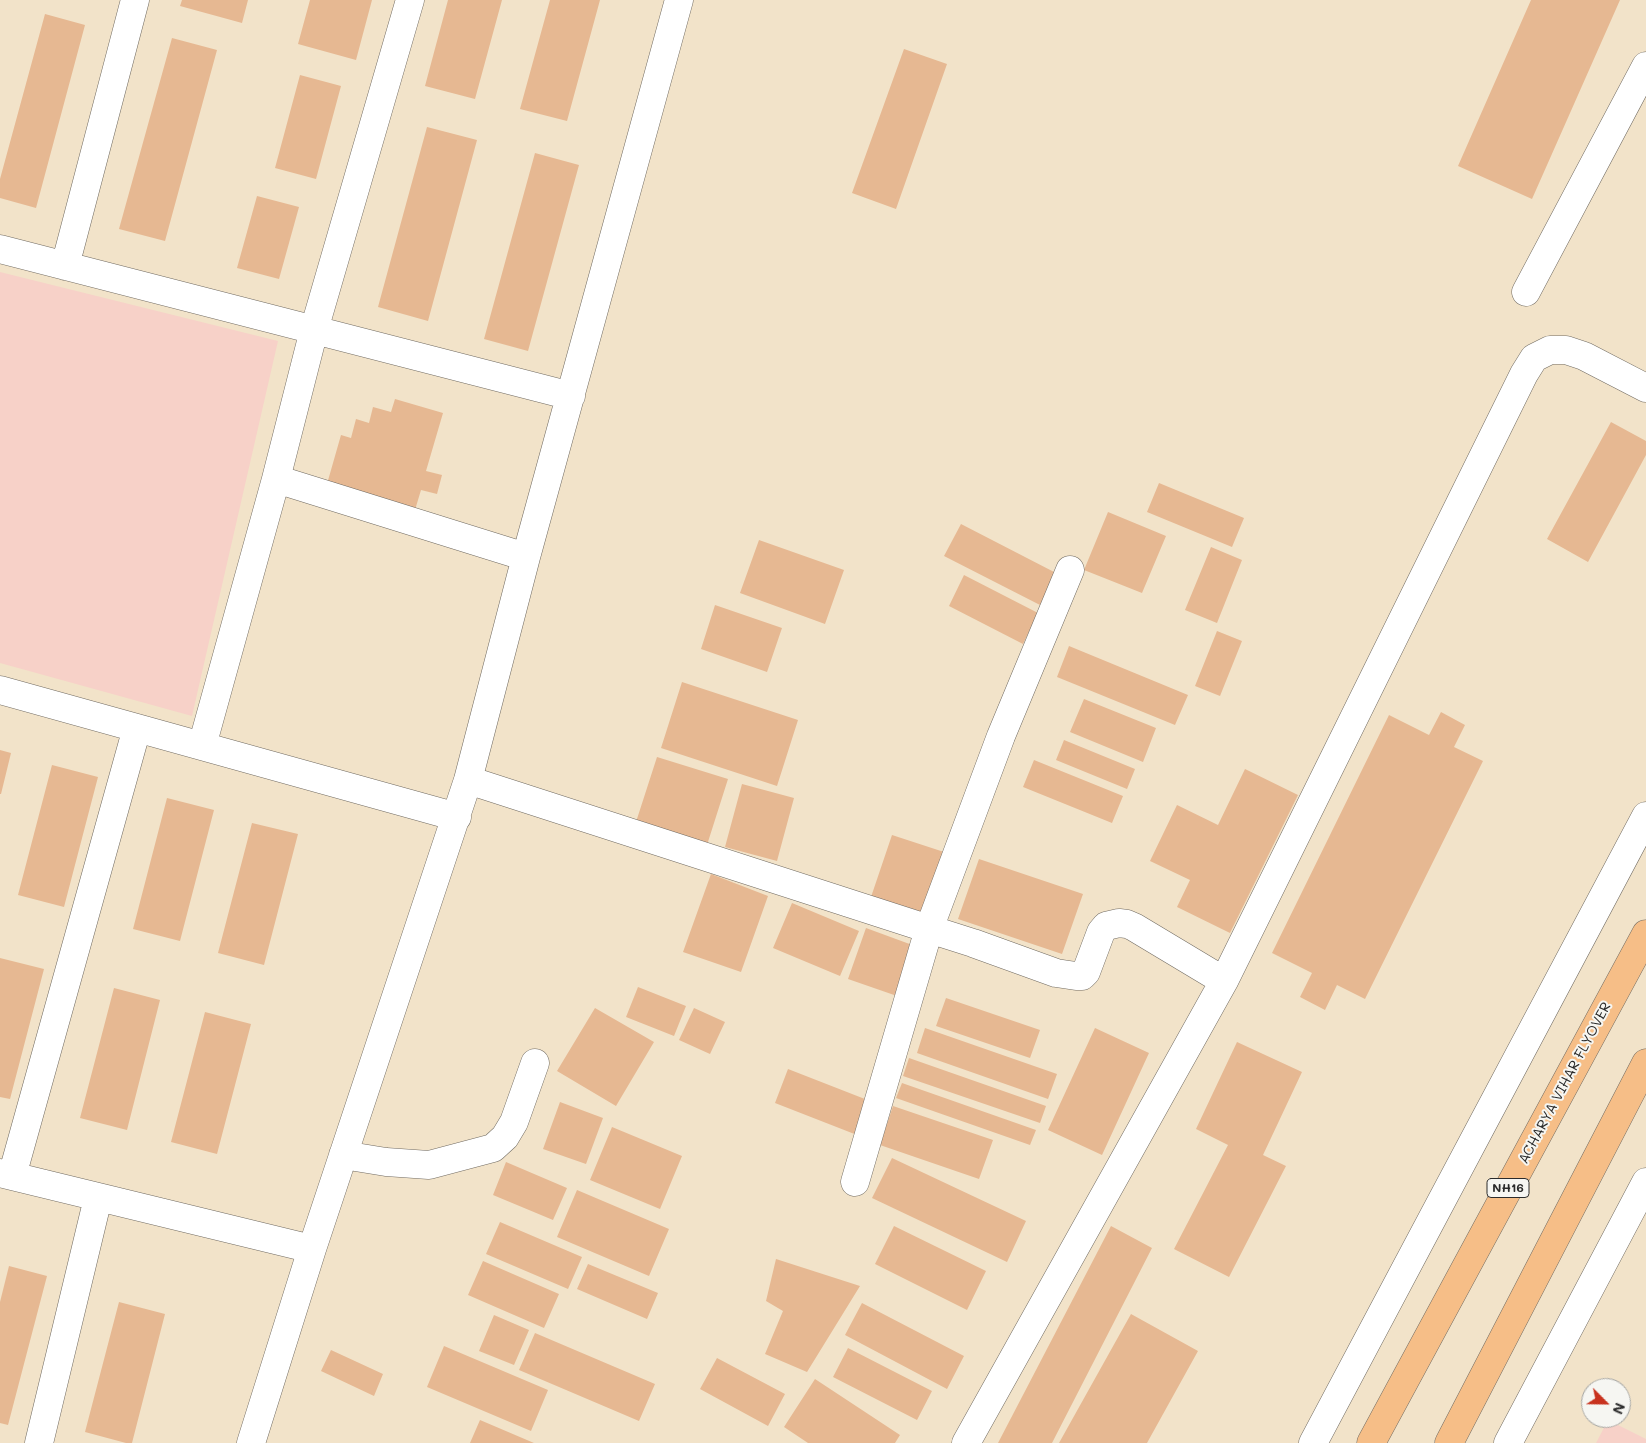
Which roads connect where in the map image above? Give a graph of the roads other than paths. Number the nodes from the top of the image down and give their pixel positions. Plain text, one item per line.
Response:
1 (135, 0) edge
2 (410, 0) edge
3 (679, 0) edge
4 (1646, 66) edge
5 (0, 249) edge
6 (65, 266) junction
7 (1526, 292) dead end
8 (314, 330) junction
9 (1646, 388) edge
10 (571, 396) junction
11 (276, 479) junction
12 (526, 558) junction
13 (1070, 570) dead end
14 (0, 690) edge
15 (137, 728) junction
16 (202, 746) junction
17 (468, 780) junction
18 (1646, 816) edge
19 (457, 817) junction
20 (929, 930) junction
21 (1646, 934) edge
22 (1224, 982) junction
23 (535, 1063) dead end
24 (1646, 1063) edge
25 (343, 1155) junction
26 (6, 1174) edge
27 (855, 1182) dead end
28 (1646, 1182) edge
29 (98, 1198) junction
30 (312, 1249) junction
31 (39, 1443) edge
32 (251, 1443) edge
33 (966, 1443) edge
34 (1313, 1443) edge
35 (1371, 1443) edge
36 (1449, 1443) edge
37 (1508, 1443) edge

1 - 6 street
2 - 8 street
3 - 10 street
4 - 7 street
5 - 6 street
6 - 8 street
8 - 10 street
8 - 11 street
9 - 22 street
10 - 12 street
11 - 12 street
11 - 16 street
12 - 17 street
13 - 20 street
14 - 15 street
15 - 16 street
15 - 26 street
16 - 19 street
17 - 19 street
17 - 20 street
18 - 34 street
19 - 25 street
20 - 22 street
20 - 27 street
21 - 35 highway, ACHARYA VIHAR FLYOVER / NH16
22 - 33 street
23 - 25 street
24 - 36 highway
25 - 30 street
26 - 29 street
28 - 37 street
29 - 30 street
29 - 31 street
30 - 32 street

